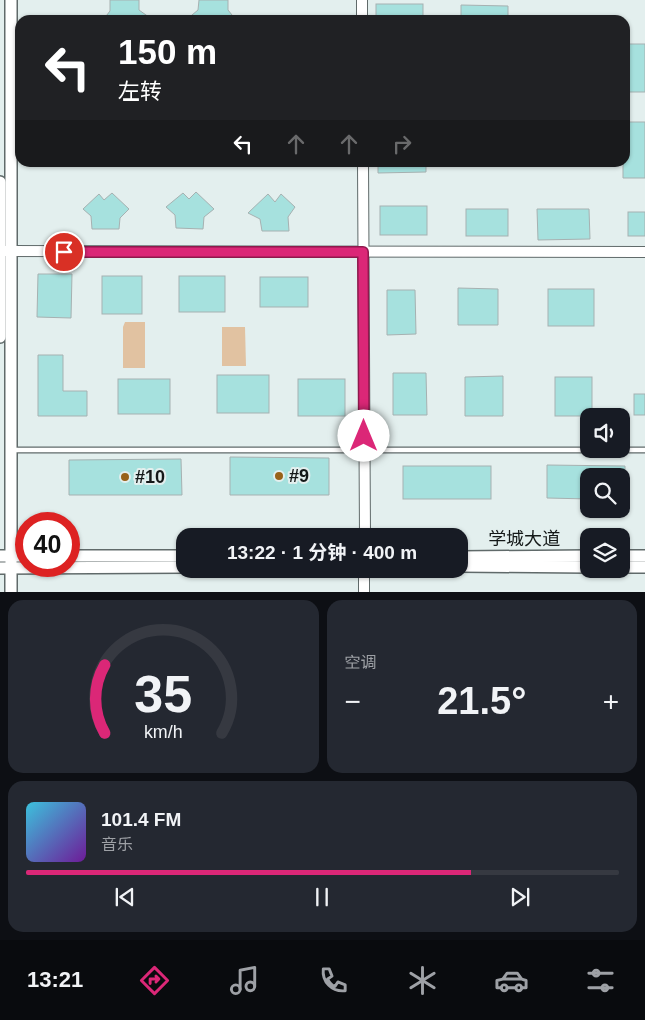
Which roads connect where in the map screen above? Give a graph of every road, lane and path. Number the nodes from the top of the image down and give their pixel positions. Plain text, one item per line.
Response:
1 (11, 0) edge
2 (362, 0) edge
3 (362, 15) edge
4 (363, 167) edge
5 (0, 182) edge
6 (6, 251) edge
7 (363, 252) junction
8 (645, 252) edge
9 (0, 337) edge
10 (10, 450) junction
11 (364, 450) junction
12 (645, 450) edge
13 (365, 528) edge
14 (6, 556) edge
15 (80, 556) edge
16 (176, 556) edge
17 (468, 556) edge
18 (580, 556) edge
19 (630, 556) edge
20 (645, 556) edge
21 (468, 566) edge
22 (176, 567) edge
23 (580, 567) edge
24 (630, 567) edge
25 (645, 567) edge
26 (5, 568) edge
27 (364, 578) edge
28 (11, 592) edge
29 (364, 592) edge

1 - 6 main road
2 - 3 street
4 - 7 street
5 - 6 main road
6 - 7 street
6 - 9 main road
6 - 10 main road
7 - 8 street
7 - 11 street
10 - 11 lane
10 - 14 main road
11 - 12 lane
11 - 13 street
14 - 26 main road
15 - 16 main road
17 - 18 main road, 学城大道
19 - 20 main road
21 - 23 main road, 学城大道
22 - 26 main road
24 - 25 main road
26 - 28 main road
27 - 29 street

